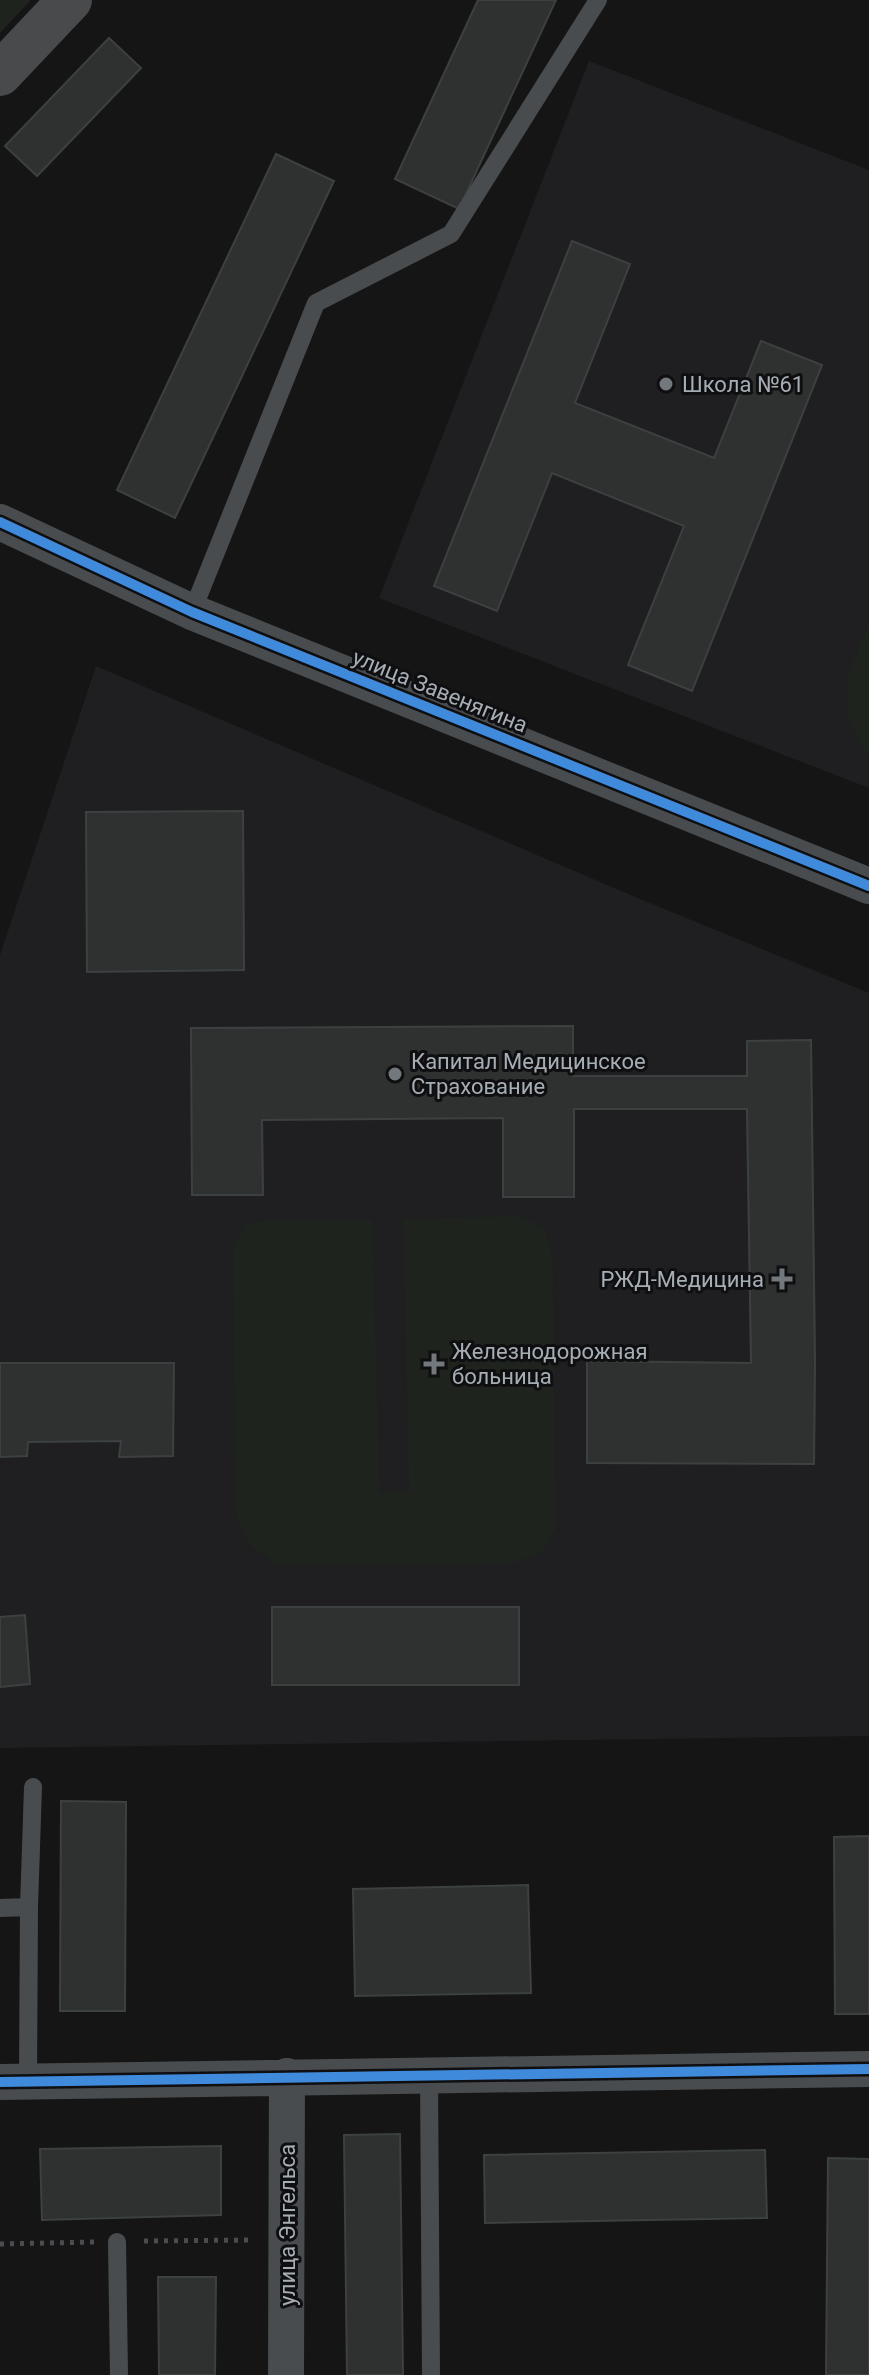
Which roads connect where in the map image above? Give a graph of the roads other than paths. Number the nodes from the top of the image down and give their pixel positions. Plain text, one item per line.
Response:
1 (70, 0) edge
2 (598, 0) edge
3 (0, 74) edge
4 (0, 522) edge
5 (192, 612) junction
6 (869, 886) edge
7 (33, 1787) dead end
8 (29, 1907) junction
9 (0, 1908) edge
10 (869, 2069) edge
11 (429, 2074) junction
12 (287, 2076) junction
13 (14, 2082) edge
14 (117, 2242) dead end
15 (119, 2375) edge
16 (286, 2375) edge
17 (431, 2375) edge

1 - 3 main road
2 - 5 lane
4 - 5 street, улица Завенягина
5 - 6 street, улица Завенягина
7 - 8 lane
8 - 9 lane
8 - 13 lane
10 - 11 street
11 - 12 street
11 - 17 lane
12 - 13 street
12 - 16 street, улица Энгельса
14 - 15 lane

